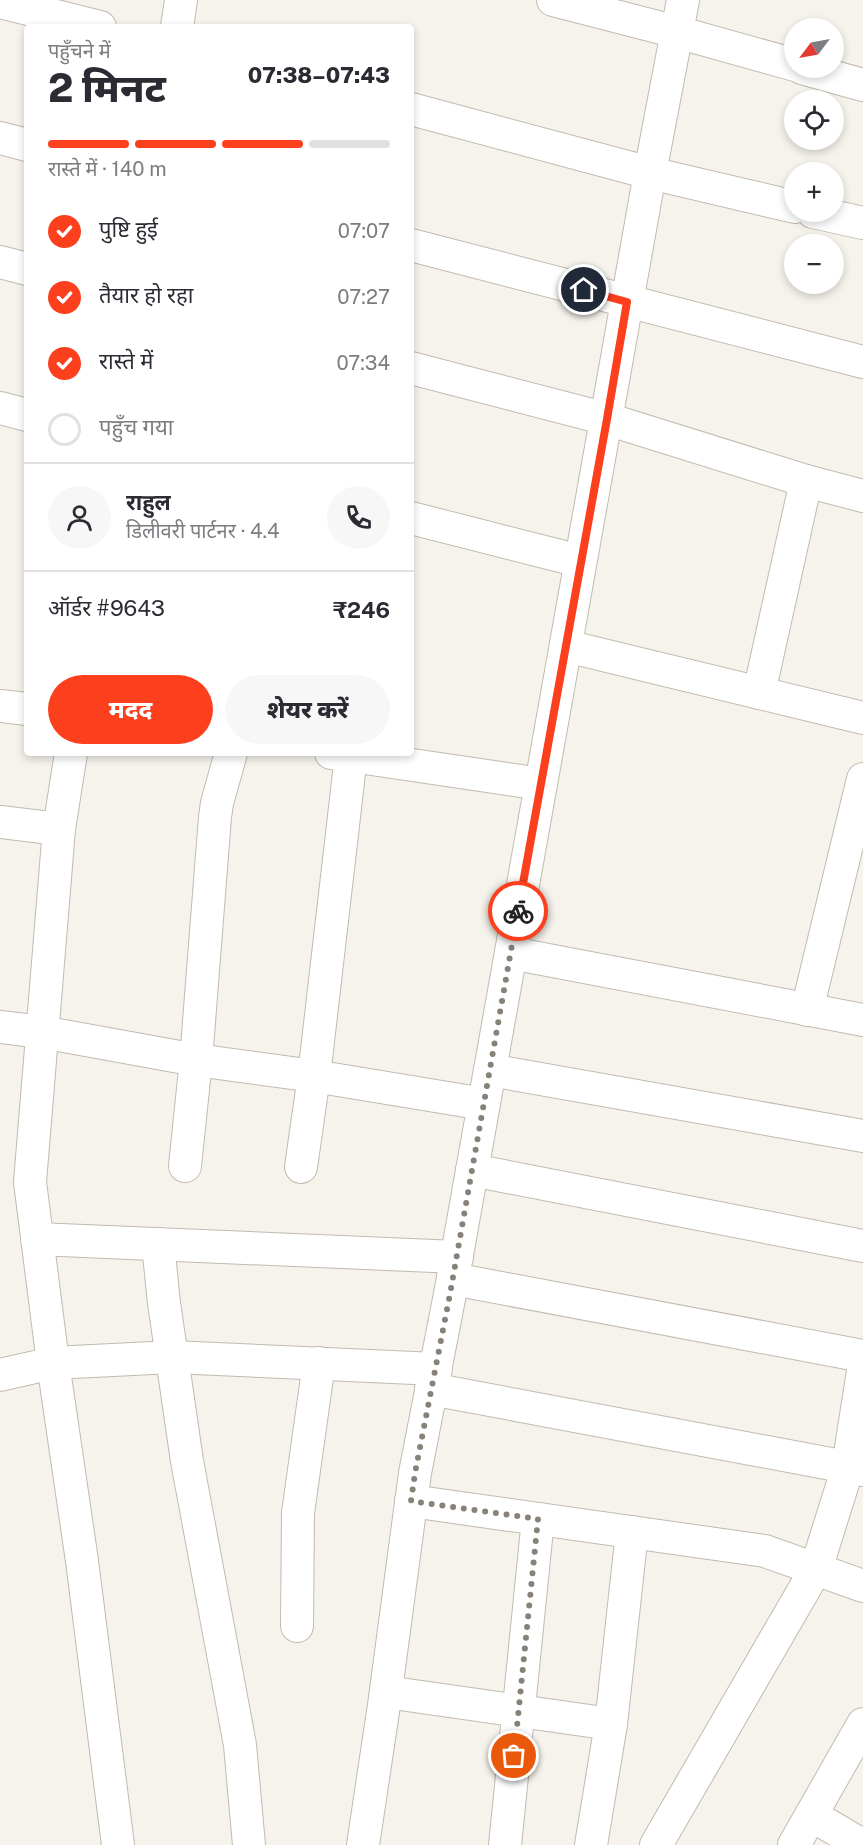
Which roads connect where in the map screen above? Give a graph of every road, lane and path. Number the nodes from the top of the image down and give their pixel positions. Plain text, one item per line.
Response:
1 (181, 0) edge
2 (553, 0) edge
3 (683, 0) edge
4 (0, 2) edge
5 (88, 24) edge
6 (177, 24) edge
7 (677, 32) junction
8 (784, 62) edge
9 (838, 78) edge
10 (863, 85) edge
11 (414, 110) edge
12 (0, 138) edge
13 (24, 144) edge
14 (650, 173) junction
15 (784, 204) edge
16 (844, 219) edge
17 (863, 223) edge
18 (414, 246) edge
19 (0, 262) edge
20 (24, 268) edge
21 (627, 302) junction
22 (863, 362) edge
23 (414, 369) edge
24 (0, 408) edge
25 (24, 414) edge
26 (607, 419) junction
27 (806, 481) junction
28 (863, 496) edge
29 (414, 519) edge
30 (580, 561) junction
31 (566, 646) junction
32 (759, 693) junction
33 (0, 706) edge
34 (24, 710) edge
35 (863, 718) edge
36 (71, 756) edge
37 (230, 756) edge
38 (340, 756) edge
39 (347, 756) edge
40 (863, 779) edge
41 (541, 784) junction
42 (0, 822) edge
43 (59, 829) junction
44 (511, 953) junction
45 (807, 1010) junction
46 (863, 1020) edge
47 (0, 1027) edge
48 (42, 1032) junction
49 (196, 1060) junction
50 (490, 1070) junction
51 (314, 1076) junction
52 (484, 1104) junction
53 (863, 1136) edge
54 (184, 1166) dead end
55 (301, 1167) dead end
56 (472, 1170) junction
57 (37, 1239) junction
58 (158, 1244) junction
59 (863, 1246) edge
60 (455, 1268) junction
61 (863, 1356) edge
62 (172, 1357) junction
63 (53, 1363) junction
64 (319, 1363) junction
65 (863, 1371) edge
66 (0, 1375) edge
67 (433, 1379) junction
68 (856, 1469) edge
69 (411, 1501) junction
70 (538, 1519) junction
71 (632, 1532) junction
72 (816, 1569) junction
73 (863, 1586) edge
74 (297, 1626) dead end
75 (386, 1692) junction
76 (519, 1711) junction
77 (611, 1724) junction
78 (863, 1724) edge
79 (811, 1815) junction
80 (118, 1845) edge
81 (249, 1845) edge
82 (363, 1845) edge
83 (505, 1845) edge
84 (591, 1845) edge
85 (656, 1845) edge
86 (795, 1845) edge
87 (862, 1845) edge

1 - 6 street
2 - 7 street
3 - 7 street
4 - 5 street
7 - 8 street
7 - 14 street
9 - 10 street
11 - 14 street
12 - 13 street
14 - 15 street
14 - 21 street
16 - 17 street
18 - 21 street
19 - 20 street
21 - 22 street
21 - 26 street
23 - 26 street
24 - 25 street
26 - 27 street
26 - 30 street
27 - 28 street
27 - 32 street
29 - 30 street
30 - 31 street
31 - 32 street
31 - 41 street
32 - 35 street
33 - 34 street
36 - 43 street
37 - 49 street
38 - 51 street
39 - 41 street
40 - 45 street
41 - 44 street
42 - 43 street
43 - 48 street
44 - 45 street
44 - 50 street
45 - 46 street
47 - 48 street
48 - 49 street
48 - 57 street
49 - 51 street
49 - 54 street
50 - 52 street
50 - 53 street
51 - 52 street
51 - 55 street
52 - 56 street
56 - 59 street
56 - 60 street
57 - 58 street
57 - 63 street
58 - 60 street
58 - 62 street
60 - 61 street
60 - 67 street
62 - 63 street
62 - 64 street
62 - 81 street
63 - 66 street
63 - 80 street
64 - 67 street
64 - 74 street
65 - 68 street
67 - 68 street
67 - 69 street
68 - 72 street
69 - 70 street
69 - 75 street
70 - 71 street
70 - 76 street
71 - 72 street
71 - 77 street
72 - 73 street
72 - 85 street
75 - 76 street
75 - 82 street
76 - 77 street
76 - 83 street
77 - 84 street
78 - 79 street
79 - 86 street
79 - 87 street

